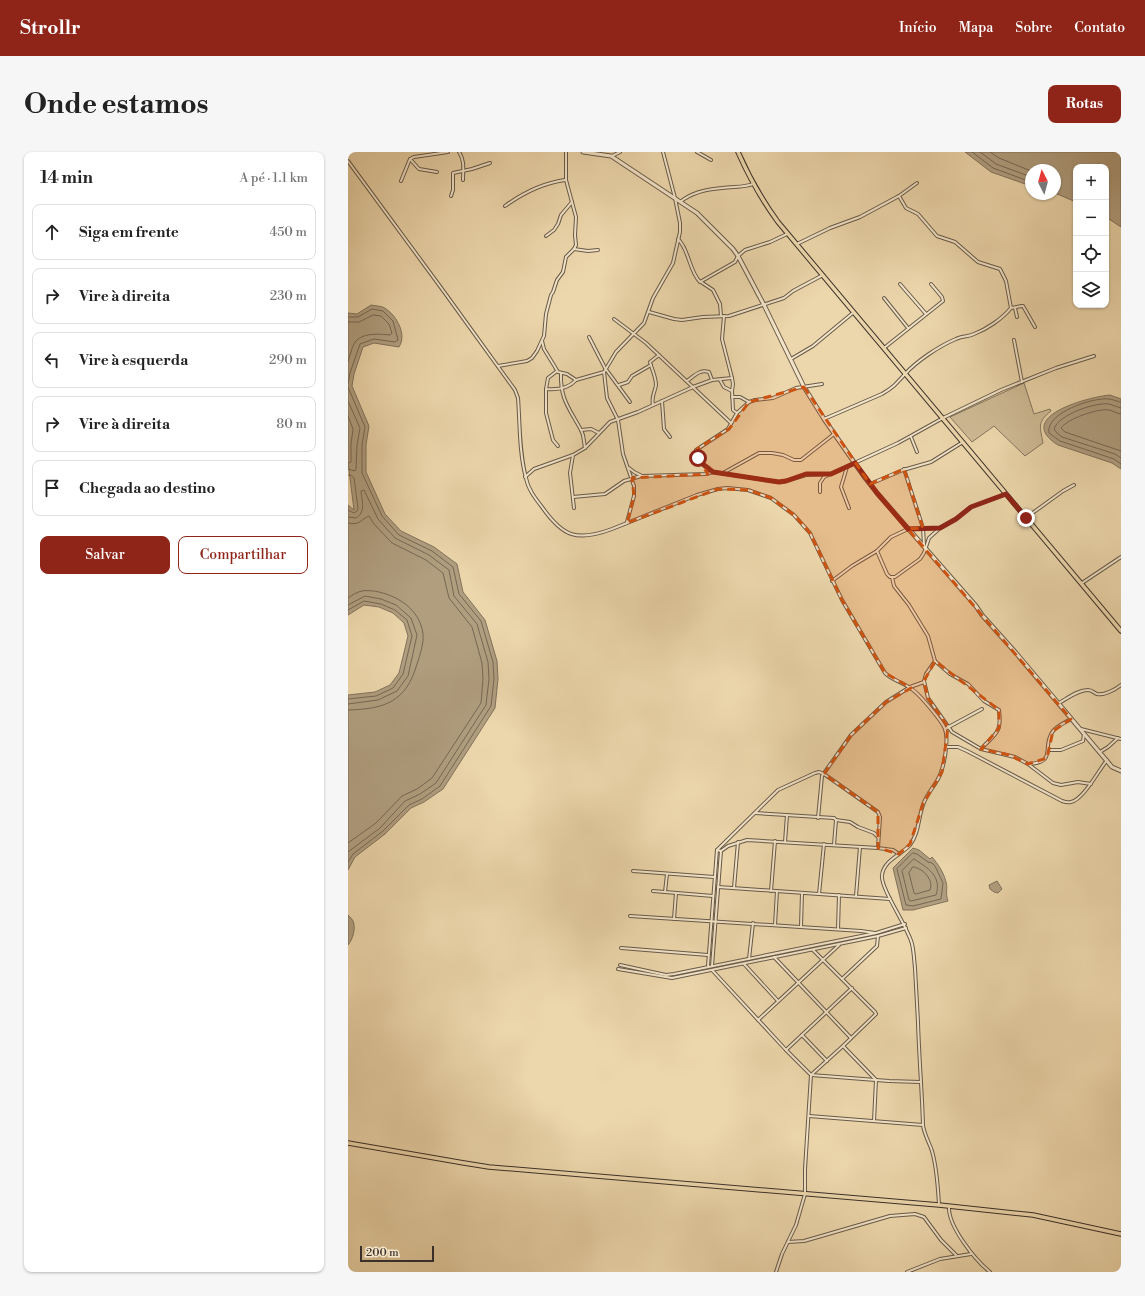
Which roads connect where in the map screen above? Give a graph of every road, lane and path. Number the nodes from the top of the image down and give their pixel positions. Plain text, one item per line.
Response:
1 (448, 152) edge
2 (459, 152) edge
3 (566, 152) edge
4 (583, 152) edge
5 (620, 152) edge
6 (663, 152) edge
7 (697, 152) edge
8 (738, 152) edge
9 (611, 156) junction
10 (410, 159) junction
11 (711, 160) dead end
12 (348, 161) edge
13 (490, 163) dead end
14 (437, 172) dead end
15 (463, 172) junction
16 (463, 180) dead end
17 (566, 180) junction
18 (401, 181) dead end
19 (917, 183) dead end
20 (753, 184) junction
21 (451, 196) dead end
22 (899, 196) junction
23 (675, 198) junction
24 (572, 202) junction
25 (680, 202) junction
26 (505, 206) dead end
27 (788, 233) junction
28 (546, 236) dead end
29 (678, 239) junction
30 (797, 244) junction
31 (574, 249) junction
32 (598, 250) dead end
33 (738, 256) junction
34 (823, 275) junction
35 (702, 282) junction
36 (900, 284) dead end
37 (930, 284) dead end
38 (884, 298) dead end
39 (764, 305) junction
40 (1013, 308) junction
41 (649, 312) junction
42 (854, 312) junction
43 (926, 314) junction
44 (722, 316) junction
45 (1017, 317) dead end
46 (614, 319) dead end
47 (1036, 327) dead end
48 (909, 329) junction
49 (633, 334) junction
50 (589, 337) dead end
51 (1014, 340) dead end
52 (542, 341) junction
53 (884, 348) junction
54 (658, 355) junction
55 (1094, 356) dead end
56 (791, 359) junction
57 (651, 365) junction
58 (498, 366) junction
59 (605, 368) junction
60 (557, 371) junction
61 (604, 372) junction
62 (561, 373) junction
63 (905, 374) junction
64 (732, 378) junction
65 (576, 380) junction
66 (712, 380) junction
67 (720, 380) junction
68 (687, 381) junction
69 (1022, 382) junction
70 (822, 384) dead end
71 (619, 385) junction
72 (693, 387) junction
73 (804, 387) junction
74 (546, 389) junction
75 (561, 389) junction
76 (732, 391) junction
77 (732, 397) junction
78 (662, 401) junction
79 (630, 402) dead end
80 (749, 402) junction
81 (653, 405) junction
82 (737, 414) junction
83 (943, 418) junction
84 (824, 419) junction
85 (618, 420) junction
86 (731, 423) junction
87 (581, 430) junction
88 (599, 433) junction
89 (834, 434) junction
90 (670, 437) dead end
91 (911, 437) junction
92 (963, 442) junction
93 (558, 446) dead end
94 (585, 448) junction
95 (917, 452) dead end
96 (573, 455) junction
97 (855, 463) junction
98 (847, 466) junction
99 (628, 467) junction
100 (904, 469) junction
101 (713, 472) junction
102 (722, 473) junction
103 (831, 474) junction
104 (642, 476) junction
105 (525, 477) junction
106 (632, 478) junction
107 (870, 484) junction
108 (1074, 485) dead end
109 (820, 492) dead end
110 (1006, 494) junction
111 (573, 497) junction
112 (574, 508) dead end
113 (849, 508) dead end
114 (1026, 518) junction
115 (627, 522) junction
116 (923, 528) junction
117 (940, 528) junction
118 (908, 529) junction
119 (924, 547) junction
120 (877, 551) junction
121 (1121, 557) edge
122 (892, 577) junction
123 (832, 581) junction
124 (1081, 583) junction
125 (1121, 631) edge
126 (935, 661) junction
127 (924, 681) junction
128 (1121, 685) edge
129 (910, 688) junction
130 (1058, 704) junction
131 (982, 709) dead end
132 (1071, 719) junction
133 (948, 727) junction
134 (945, 729) junction
135 (1080, 729) junction
136 (1084, 734) junction
137 (1120, 738) edge
138 (946, 747) junction
139 (981, 749) junction
140 (1048, 750) junction
141 (1100, 752) junction
142 (1107, 760) junction
143 (1028, 764) junction
144 (1121, 771) edge
145 (824, 774) junction
146 (1091, 784) junction
147 (755, 813) junction
148 (787, 816) junction
149 (818, 818) junction
150 (836, 820) junction
151 (879, 838) junction
152 (775, 841) junction
153 (738, 842) junction
154 (785, 842) junction
155 (824, 844) junction
156 (834, 845) junction
157 (721, 847) junction
158 (860, 847) junction
159 (878, 848) junction
160 (717, 850) junction
161 (721, 851) junction
162 (899, 854) junction
163 (633, 871) dead end
164 (667, 874) junction
165 (714, 877) junction
166 (718, 887) junction
167 (734, 888) junction
168 (652, 891) dead end
169 (771, 891) junction
170 (777, 891) junction
171 (665, 892) junction
172 (676, 893) junction
173 (802, 893) junction
174 (819, 894) junction
175 (839, 895) junction
176 (712, 896) junction
177 (856, 896) junction
178 (890, 899) junction
179 (630, 916) dead end
180 (674, 919) junction
181 (711, 921) junction
182 (716, 921) junction
183 (753, 923) junction
184 (775, 924) junction
185 (905, 924) junction
186 (801, 926) junction
187 (906, 928) junction
188 (838, 929) junction
189 (876, 933) junction
190 (878, 936) junction
191 (840, 944) junction
192 (620, 948) dead end
193 (813, 950) junction
194 (708, 955) junction
195 (774, 957) junction
196 (749, 959) junction
197 (823, 959) junction
198 (744, 964) junction
199 (620, 966) dead end
200 (708, 966) junction
201 (712, 966) junction
202 (618, 969) dead end
203 (712, 970) junction
204 (842, 979) junction
205 (797, 983) junction
206 (852, 988) junction
207 (778, 1001) junction
208 (826, 1012) junction
209 (758, 1020) junction
210 (802, 1035) junction
211 (851, 1038) junction
212 (843, 1046) junction
213 (786, 1050) junction
214 (827, 1061) junction
215 (811, 1075) junction
216 (876, 1080) junction
217 (920, 1082) junction
218 (809, 1116) junction
219 (874, 1121) junction
220 (923, 1125) junction
221 (348, 1143) edge
222 (805, 1194) junction
223 (939, 1205) junction
224 (949, 1206) junction
225 (1121, 1234) edge
226 (788, 1242) junction
227 (971, 1254) junction
228 (956, 1255) junction
229 (984, 1267) junction
230 (776, 1272) edge
231 (907, 1272) edge
232 (986, 1272) edge
233 (990, 1272) edge

1 - 10 street
2 - 15 street
3 - 17 street
4 - 9 street
5 - 9 street
6 - 23 street
7 - 11 street
8 - 20 main road
9 - 23 street
10 - 14 street
10 - 18 street
12 - 58 street
13 - 15 street
15 - 16 street
15 - 21 street
17 - 24 street
17 - 26 street
19 - 22 street
20 - 25 street
20 - 27 main road
22 - 30 street
22 - 40 street
23 - 25 street
23 - 29 street
24 - 28 street
24 - 31 street
25 - 33 street
27 - 30 main road
27 - 33 street
29 - 35 street
29 - 41 street
30 - 34 main road
31 - 32 street
31 - 52 street
33 - 35 street
33 - 39 street
34 - 39 street
34 - 42 main road
35 - 44 street
36 - 43 street
37 - 43 street
38 - 48 street
39 - 44 street
39 - 56 street
40 - 45 street
40 - 47 street
40 - 63 street
41 - 44 street
41 - 49 street
42 - 53 main road
42 - 56 street
43 - 48 street
44 - 64 street
46 - 49 street
48 - 53 street
49 - 54 street
49 - 59 street
50 - 59 street
51 - 69 street
52 - 58 street
52 - 60 street
53 - 63 main road
54 - 57 street
54 - 68 street
55 - 69 street
56 - 73 street
57 - 71 street
57 - 81 street
58 - 105 street
59 - 61 street
59 - 71 street
60 - 62 street
60 - 74 street
61 - 65 street
61 - 85 street
62 - 65 street
62 - 75 street
63 - 83 main road
63 - 84 street
64 - 67 street
64 - 76 street
65 - 75 street
66 - 67 street
66 - 68 street
66 - 72 street
67 - 76 street
68 - 72 street
69 - 83 street
70 - 73 street
71 - 79 street
72 - 78 street
72 - 86 street
73 - 80 street
73 - 84 street
74 - 75 street
74 - 93 street
75 - 87 street
76 - 77 street
77 - 80 street
77 - 82 street
78 - 81 street
78 - 90 street
80 - 82 street
81 - 85 street
82 - 86 street
83 - 91 street
83 - 92 main road
84 - 89 street
85 - 88 street
85 - 99 street
86 - 101 street
87 - 88 street
87 - 94 street
88 - 94 street
89 - 97 street
89 - 102 street
91 - 95 street
91 - 97 street
92 - 100 street
92 - 110 main road
94 - 96 street
96 - 105 street
96 - 111 street
97 - 98 street
97 - 107 street
98 - 103 street
98 - 113 street
99 - 104 street
99 - 106 street
100 - 107 street
100 - 116 street
101 - 102 street
101 - 104 street
102 - 103 street
103 - 109 street
104 - 106 street
105 - 115 street
106 - 111 street
106 - 115 street
107 - 118 street
108 - 114 street
110 - 114 main road
110 - 117 street
111 - 112 street
114 - 124 main road
115 - 123 street
116 - 117 street
116 - 118 street
116 - 119 street
117 - 119 street
118 - 119 street
118 - 120 street
119 - 122 street
119 - 130 street
120 - 122 street
120 - 123 street
121 - 124 street
122 - 126 street
123 - 129 street
124 - 125 main road
126 - 127 street
126 - 139 street
127 - 129 street
127 - 133 street
128 - 130 street
129 - 134 street
129 - 145 street
130 - 132 street
131 - 133 street
132 - 135 street
132 - 140 street
133 - 134 street
133 - 139 street
134 - 138 street
135 - 136 street
135 - 137 street
136 - 140 street
136 - 141 street
137 - 141 street
138 - 146 street
138 - 162 street
139 - 143 street
140 - 143 street
141 - 142 street
142 - 144 street
142 - 146 street
143 - 146 street
145 - 147 street
145 - 149 street
145 - 151 street
147 - 148 street
147 - 157 street
148 - 149 street
148 - 154 street
149 - 150 street
150 - 151 street
150 - 156 street
151 - 159 street
152 - 153 street
152 - 154 street
152 - 169 street
153 - 161 street
153 - 167 street
154 - 155 street
155 - 156 street
155 - 174 street
156 - 158 street
157 - 160 street
157 - 161 street
158 - 159 street
158 - 177 street
159 - 162 street
160 - 161 street
160 - 165 street
161 - 166 street
162 - 178 street
163 - 164 street
164 - 165 street
164 - 171 street
165 - 176 street
166 - 167 street
166 - 182 street
167 - 169 street
168 - 171 street
169 - 170 street
170 - 173 street
170 - 184 street
171 - 172 street
172 - 176 street
172 - 180 street
173 - 174 street
173 - 186 street
174 - 175 street
175 - 177 street
175 - 188 street
176 - 181 street
177 - 178 street
178 - 185 street
179 - 180 street
180 - 181 street
181 - 182 street
181 - 194 street
182 - 183 street
182 - 201 street
183 - 184 street
183 - 196 street
184 - 186 street
185 - 187 street
185 - 189 street
186 - 188 street
187 - 190 street
187 - 217 street
188 - 189 street
189 - 196 street
190 - 191 street
190 - 204 street
191 - 193 street
191 - 197 street
192 - 194 street
193 - 195 street
193 - 197 street
194 - 200 street
195 - 198 street
195 - 205 street
196 - 201 street
197 - 204 street
197 - 205 street
198 - 203 street
198 - 207 street
199 - 200 street
200 - 201 street
202 - 203 street
203 - 209 street
204 - 206 street
205 - 207 street
205 - 208 street
206 - 208 street
206 - 211 street
207 - 209 street
208 - 210 street
208 - 211 street
209 - 213 street
210 - 213 street
210 - 214 street
211 - 212 street
212 - 214 street
212 - 216 street
213 - 215 street
214 - 215 street
215 - 216 street
215 - 218 street
216 - 217 street
216 - 219 street
217 - 220 street
218 - 219 street
218 - 222 street
219 - 220 street
220 - 223 street
221 - 222 main road
222 - 223 main road
222 - 226 street
223 - 224 main road
224 - 225 main road
224 - 227 street
226 - 228 street
226 - 230 street
227 - 228 street
227 - 229 street
228 - 231 street
229 - 232 street
229 - 233 street

